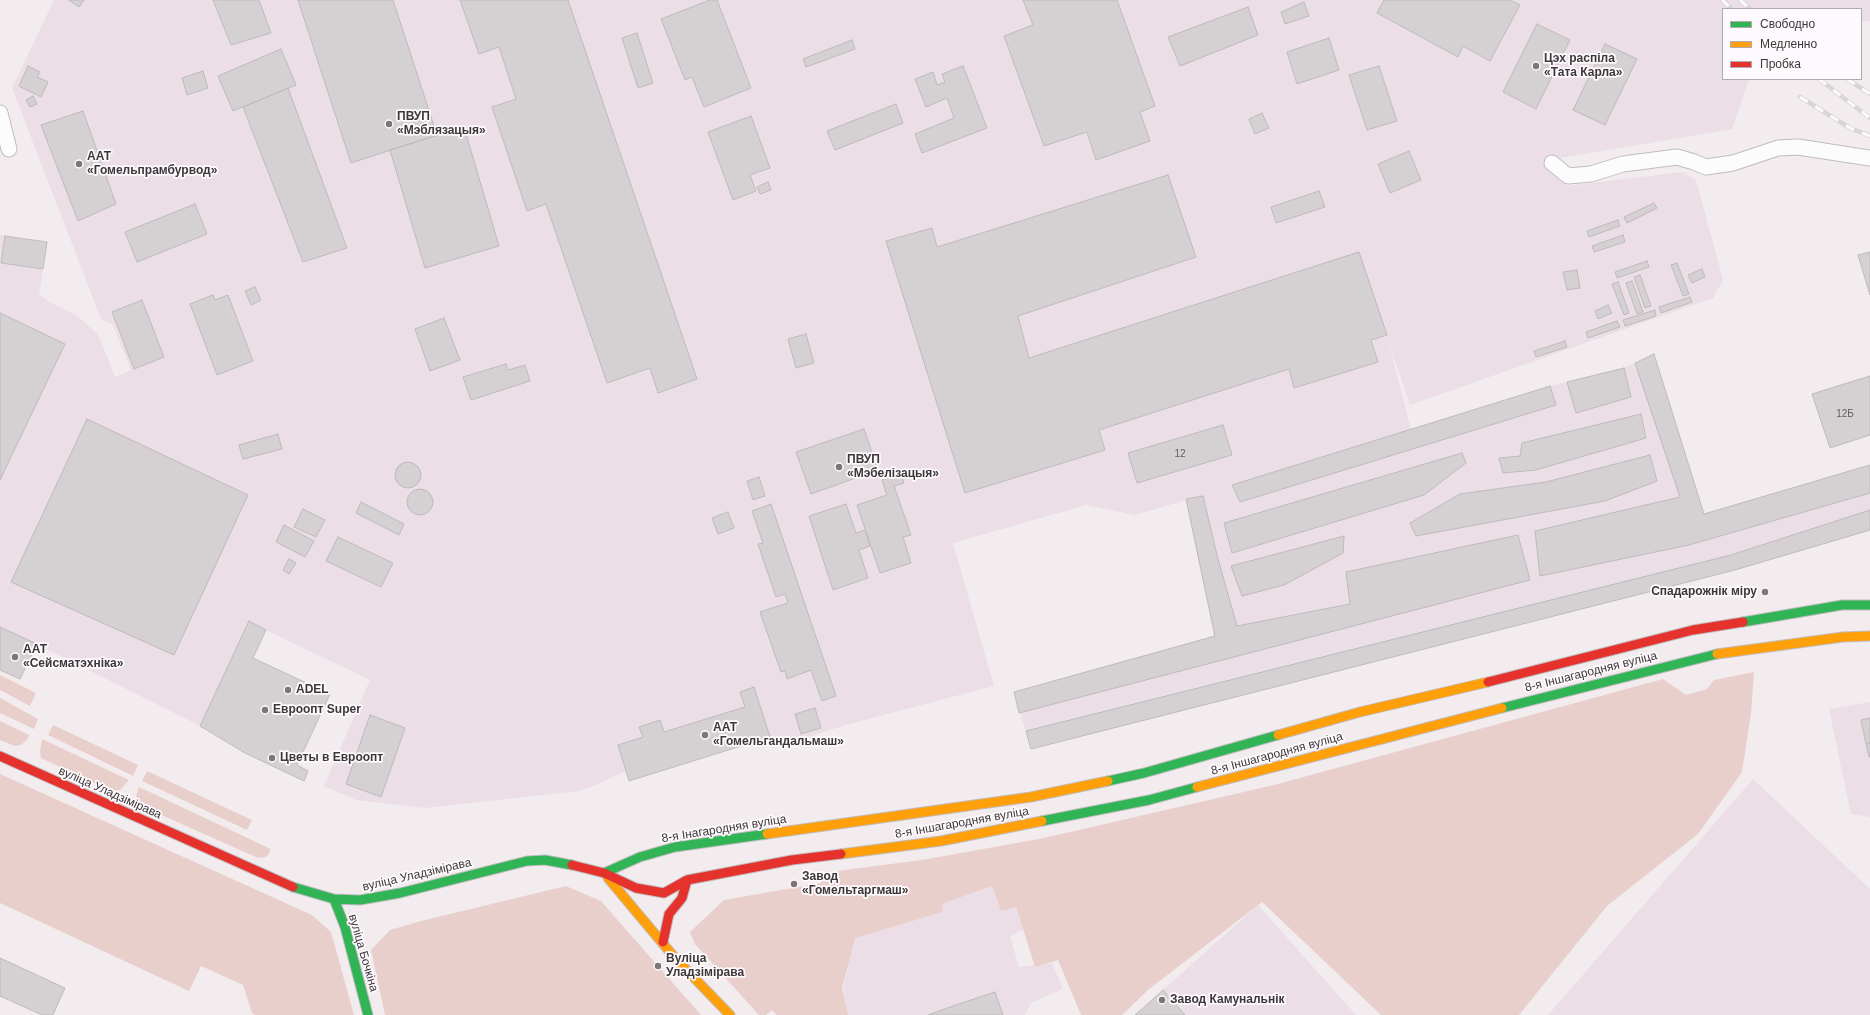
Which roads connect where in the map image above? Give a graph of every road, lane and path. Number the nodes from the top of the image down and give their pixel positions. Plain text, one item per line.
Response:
1 (0, 114) edge
2 (9, 149) dead end
3 (1870, 158) edge
4 (1552, 164) dead end
5 (1870, 605) edge
6 (1870, 636) edge
7 (0, 756) edge
8 (894, 817) joint
9 (604, 873) junction
10 (687, 880) junction
11 (334, 899) junction
12 (663, 942) junction
13 (368, 1015) edge
14 (730, 1015) edge

1 - 2 street
3 - 4 street
5 - 8 main road, 8-я Іншагародняя вуліца
6 - 10 main road, 8-я Іншагародняя вуліца
7 - 11 main road, вуліца Уладзімірава
8 - 9 main road, 8-я Інагародняя вуліца
9 - 10 main road
9 - 11 main road, вуліца Уладзімірава
9 - 12 main road
10 - 12 main road
11 - 13 main road, вуліца Бочкіна
12 - 14 main road

